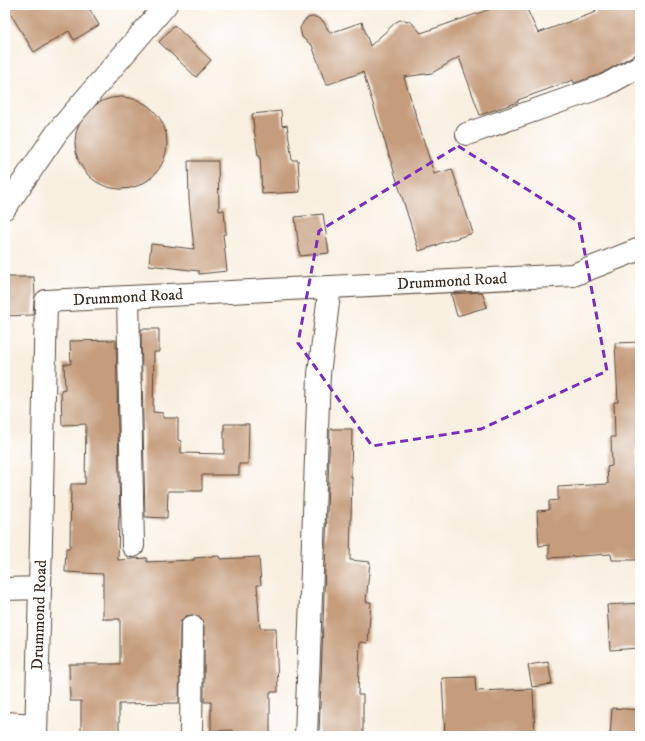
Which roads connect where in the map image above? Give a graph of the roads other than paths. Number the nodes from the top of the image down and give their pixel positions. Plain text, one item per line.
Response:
1 (166, 5) edge
2 (640, 66) edge
3 (467, 134) dead end
4 (5, 208) edge
5 (640, 249) edge
6 (330, 287) junction
7 (128, 297) junction
8 (133, 546) dead end
9 (40, 588) junction
10 (5, 589) edge
11 (192, 627) dead end
12 (5, 723) edge
13 (36, 730) edge
14 (191, 736) edge
15 (306, 736) edge

1 - 4 street
2 - 3 street
5 - 6 street, Drummond Road
6 - 7 street, Drummond Road
6 - 15 street
7 - 8 street
7 - 9 street, Drummond Road
9 - 10 street
9 - 13 street, Drummond Road
11 - 14 street
12 - 13 street

